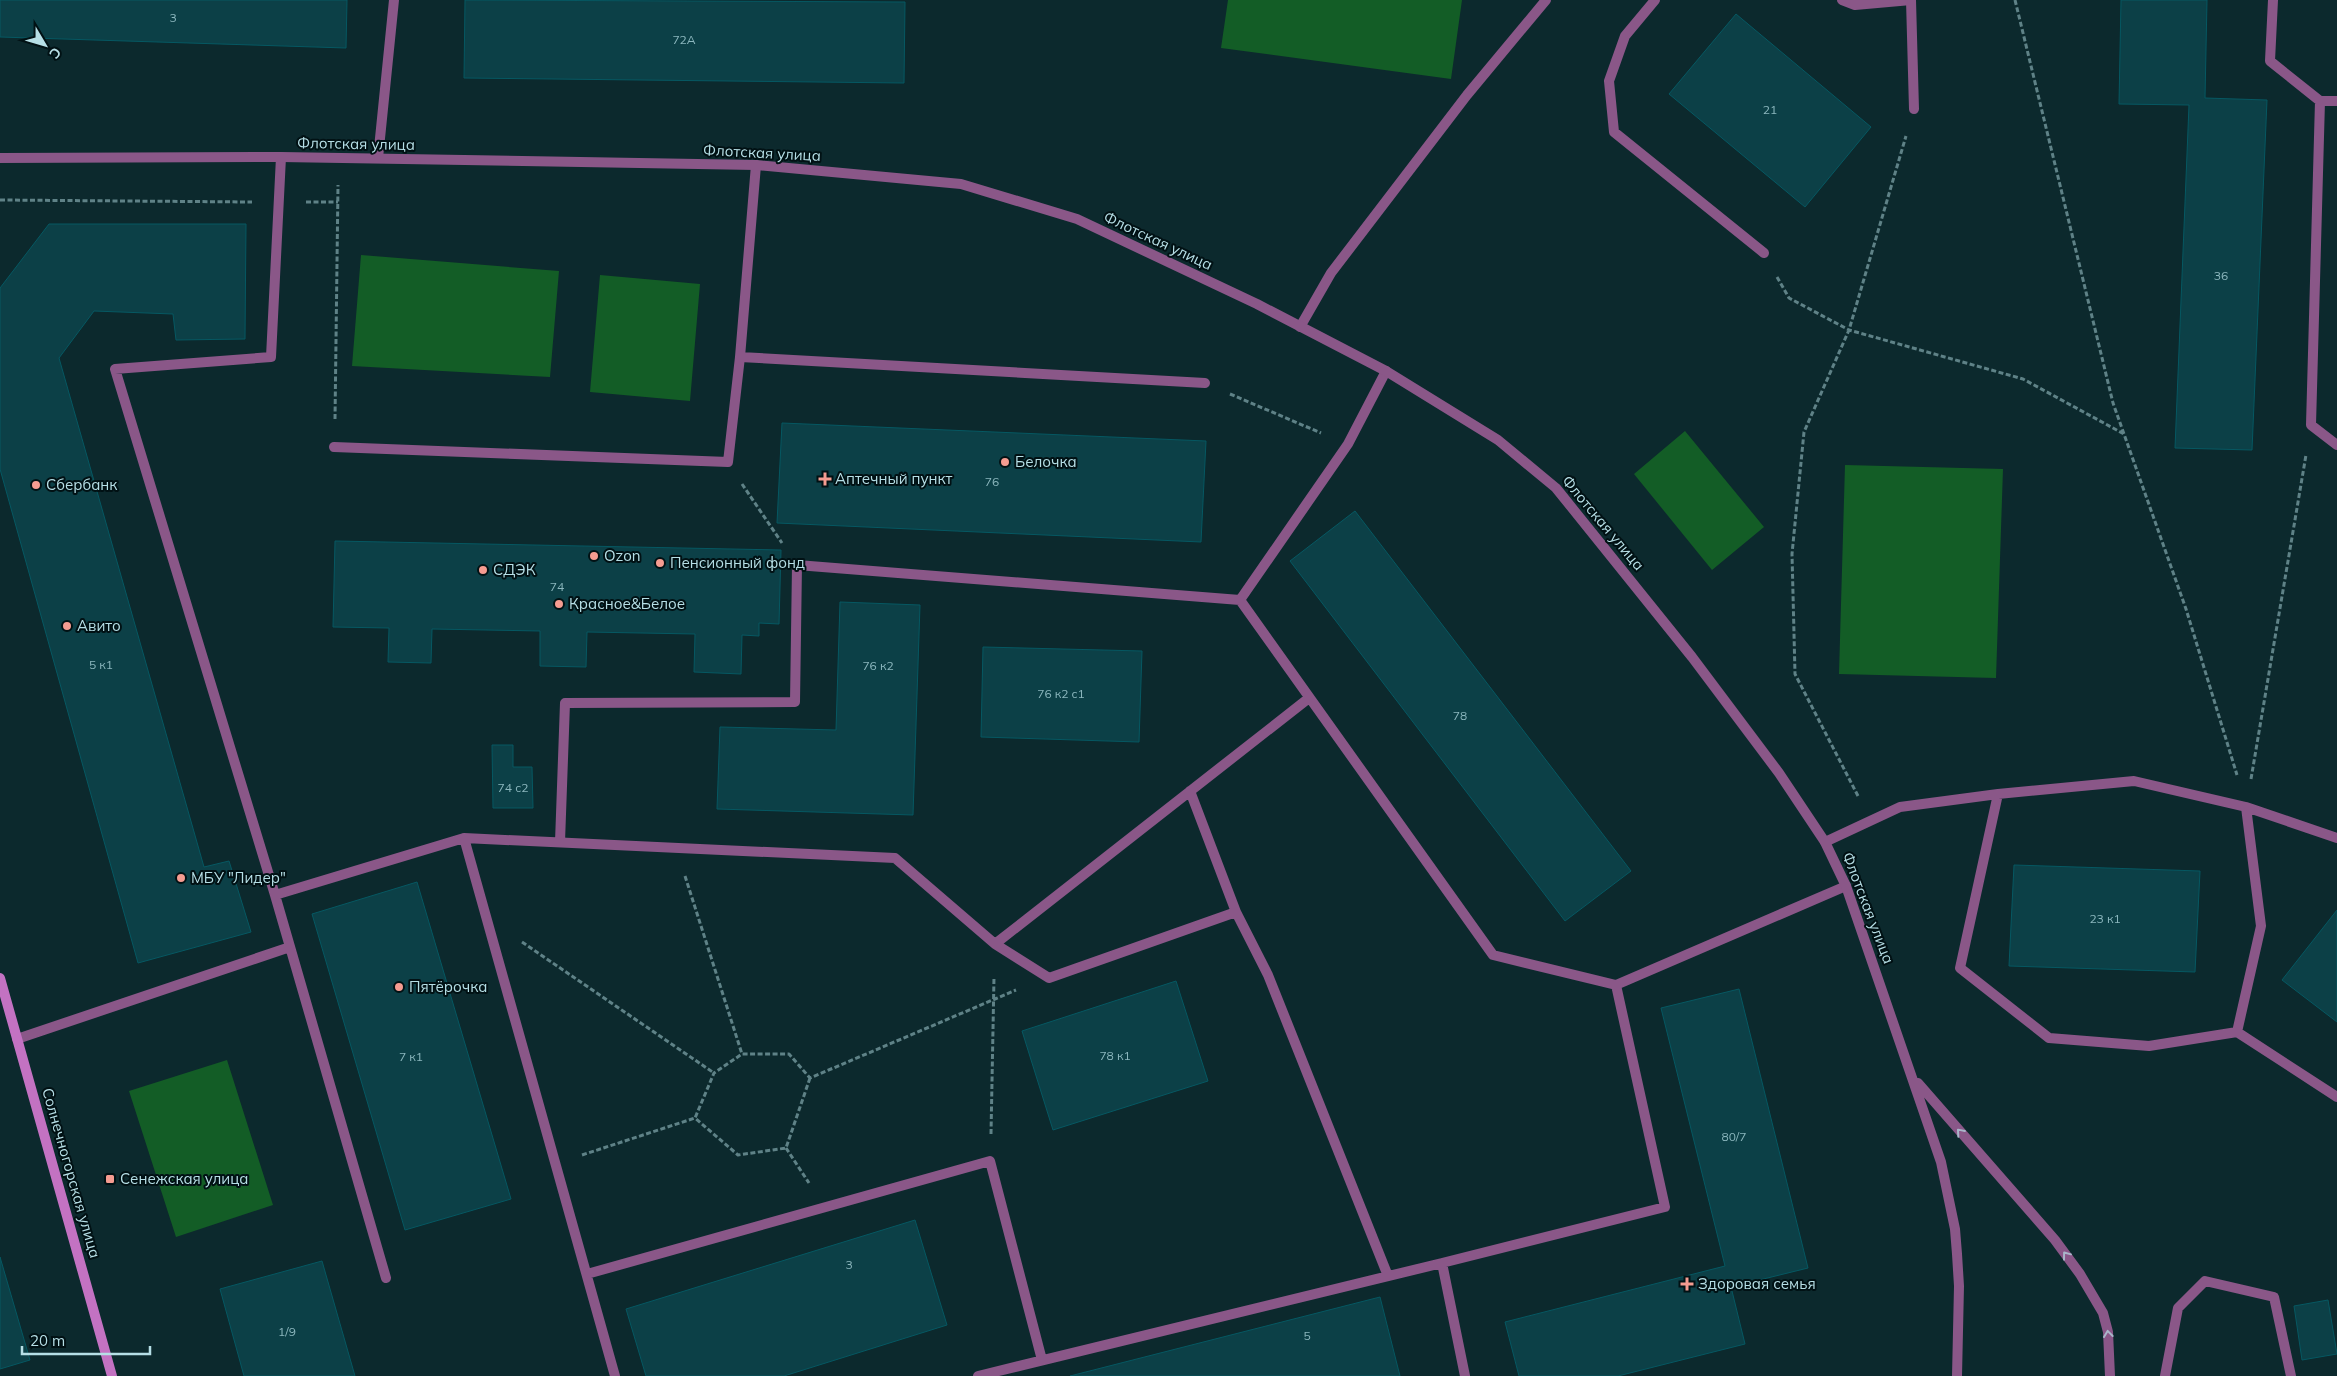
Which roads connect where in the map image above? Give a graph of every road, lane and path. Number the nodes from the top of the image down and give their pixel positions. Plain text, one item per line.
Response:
1 (394, 0) edge
2 (1546, 0) edge
3 (1655, 0) edge
4 (1842, 0) edge
5 (1911, 0) edge
6 (2015, 0) edge
7 (2273, 0) edge
8 (2320, 101) junction
9 (2337, 102) edge
10 (1914, 109) joint
11 (281, 157) junction
12 (0, 158) edge
13 (378, 158) junction
14 (338, 160) junction
15 (756, 165) junction
16 (0, 200) edge
17 (279, 202) junction
18 (338, 202) junction
19 (1764, 253) joint
20 (1300, 327) junction
21 (1849, 330) junction
22 (740, 357) junction
23 (1386, 371) junction
24 (1204, 383) joint
25 (2311, 425) junction
26 (2125, 435) junction
27 (1348, 444) junction
28 (2337, 445) edge
29 (334, 447) joint
30 (728, 462) junction
31 (797, 565) junction
32 (1240, 600) junction
33 (1309, 698) junction
34 (1190, 791) junction
35 (1998, 794) junction
36 (2246, 807) junction
37 (1871, 821) junction
38 (464, 838) junction
39 (2337, 838) edge
40 (560, 842) junction
41 (1825, 842) junction
42 (676, 848) junction
43 (1846, 886) junction
44 (275, 895) junction
45 (1236, 912) junction
46 (486, 917) junction
47 (995, 944) junction
48 (290, 947) junction
49 (0, 978) edge
50 (1049, 978) junction
51 (1616, 985) junction
52 (994, 998) junction
53 (2237, 1032) junction
54 (17, 1038) junction
55 (742, 1054) junction
56 (714, 1072) junction
57 (810, 1078) junction
58 (1914, 1079) junction
59 (2337, 1097) edge
60 (695, 1118) junction
61 (786, 1148) junction
62 (990, 1162) junction
63 (556, 1163) junction
64 (825, 1208) junction
65 (1442, 1263) junction
66 (587, 1274) junction
67 (1388, 1276) junction
68 (386, 1278) dead end
69 (1042, 1360) junction
70 (112, 1376) edge
71 (615, 1376) edge
72 (978, 1376) edge
73 (1466, 1376) edge
74 (1957, 1376) edge
75 (2110, 1376) edge
76 (2165, 1376) edge
77 (2291, 1376) edge

1 - 13 street
2 - 20 street
3 - 19 street
4 - 5 street
5 - 10 street
6 - 26 path
7 - 8 street
8 - 9 street
8 - 25 street
10 - 21 path
11 - 12 street, Флотская улица
11 - 14 street, Флотская улица
11 - 17 street
13 - 14 street, Флотская улица
13 - 15 street, Флотская улица
14 - 18 path
15 - 20 street, Флотская улица
15 - 22 street
16 - 17 path
17 - 18 path
17 - 44 street
18 - 29 path
19 - 21 path
20 - 23 street, Флотская улица
21 - 26 path
21 - 37 path
22 - 24 street
22 - 30 street
23 - 27 street
23 - 41 street, Флотская улица
24 - 27 path
25 - 28 street
25 - 36 path
26 - 36 path
27 - 32 street
29 - 30 street
30 - 31 path
31 - 32 street
31 - 40 street
32 - 33 street
33 - 34 street
33 - 51 street
34 - 45 street
34 - 47 street
35 - 36 street
35 - 37 street
35 - 53 street
36 - 39 street
36 - 53 street
37 - 41 street
38 - 40 street
38 - 44 street
38 - 46 street
40 - 42 street
41 - 43 street, Флотская улица
42 - 47 street
42 - 55 path
43 - 51 street
43 - 58 street, Флотская улица
44 - 48 street
45 - 50 street
45 - 67 street
46 - 56 path
46 - 63 street
47 - 50 street
47 - 52 path
48 - 54 street
48 - 68 street
49 - 54 street, Солнечногорская улица
50 - 52 path
51 - 65 street
52 - 57 path
52 - 62 path
53 - 59 street
54 - 70 street, Солнечногорская улица
55 - 56 path
55 - 57 path
56 - 60 path
57 - 61 path
58 - 74 street, Флотская улица
75 -> 58 street, Флотская улица
60 - 61 path
60 - 63 path
61 - 64 path
62 - 64 street
62 - 69 street
63 - 66 street
64 - 66 street
65 - 67 street
65 - 73 street
66 - 71 street
67 - 69 street
69 - 72 street
76 - 77 street

